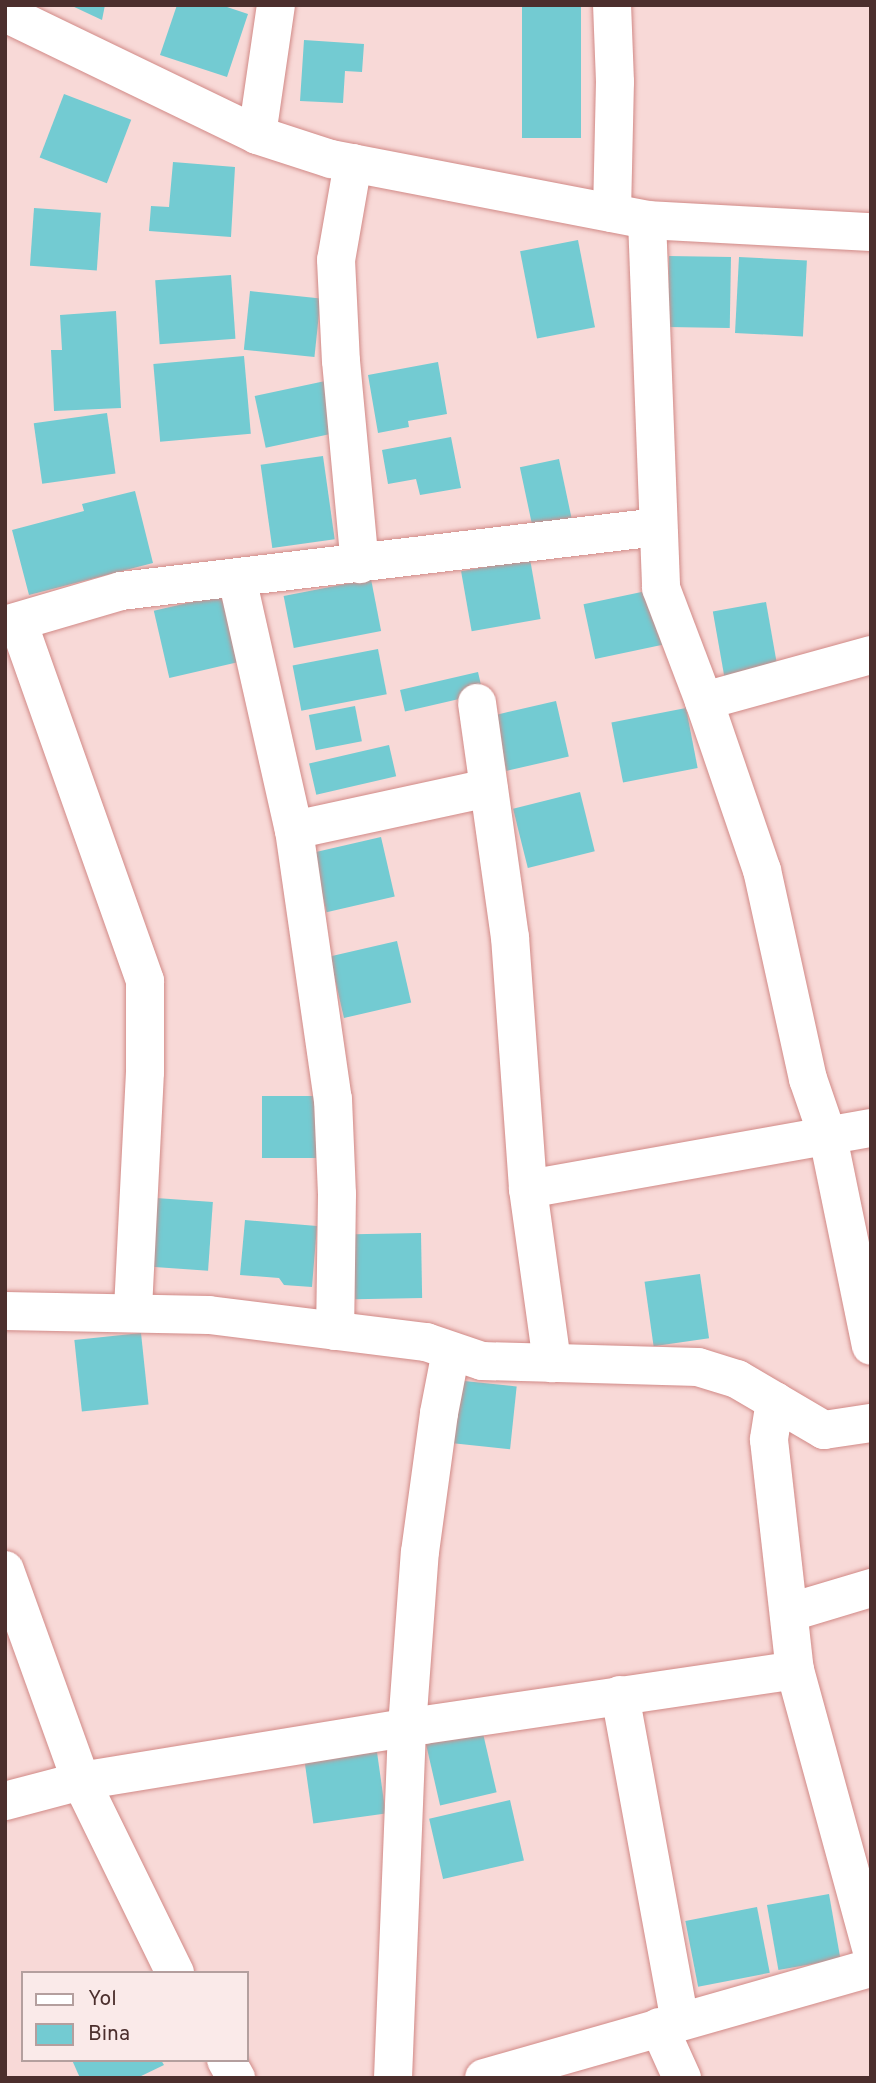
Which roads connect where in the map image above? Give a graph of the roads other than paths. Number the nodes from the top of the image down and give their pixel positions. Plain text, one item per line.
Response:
1 (275, 5) edge
2 (612, 5) edge
3 (5, 13) edge
4 (257, 135) junction
5 (353, 163) junction
6 (630, 217) junction
7 (871, 232) edge
8 (658, 527) junction
9 (360, 564) junction
10 (237, 578) junction
11 (12, 624) edge
12 (871, 654) edge
13 (704, 701) junction
14 (477, 703) dead end
15 (489, 788) junction
16 (294, 830) junction
17 (871, 1128) edge
18 (828, 1137) junction
19 (527, 1189) junction
20 (5, 1311) edge
21 (133, 1313) junction
22 (335, 1331) junction
23 (871, 1346) edge
24 (451, 1351) junction
25 (552, 1363) junction
26 (775, 1401) junction
27 (871, 1423) edge
28 (5, 1570) edge
29 (871, 1588) edge
30 (790, 1612) junction
31 (795, 1670) junction
32 (621, 1695) junction
33 (407, 1727) junction
34 (80, 1781) junction
35 (5, 1801) edge
36 (871, 1948) edge
37 (871, 1968) edge
38 (174, 1971) edge
39 (670, 2024) junction
40 (227, 2062) edge
41 (236, 2078) edge
42 (393, 2078) edge
43 (484, 2078) edge
44 (681, 2078) edge

1 - 4 street
2 - 6 street
3 - 4 street
4 - 5 street
5 - 6 street
5 - 9 street
6 - 7 street
6 - 8 street
8 - 9 street
8 - 13 street
9 - 10 street
10 - 11 street
10 - 16 street
11 - 21 street
12 - 13 street
13 - 18 street
14 - 15 street
15 - 16 street
15 - 19 street
16 - 22 street
17 - 18 street
18 - 19 street
18 - 23 street
19 - 25 street
20 - 21 street
21 - 22 street
22 - 24 street
24 - 25 street
24 - 33 street
25 - 26 street
26 - 27 street
26 - 30 street
28 - 34 street
29 - 30 street
30 - 31 street
31 - 32 street
31 - 36 street
32 - 33 street
32 - 39 street
33 - 34 street
33 - 42 street
34 - 35 street
34 - 38 street
37 - 39 street
39 - 43 street
39 - 44 street
40 - 41 street

